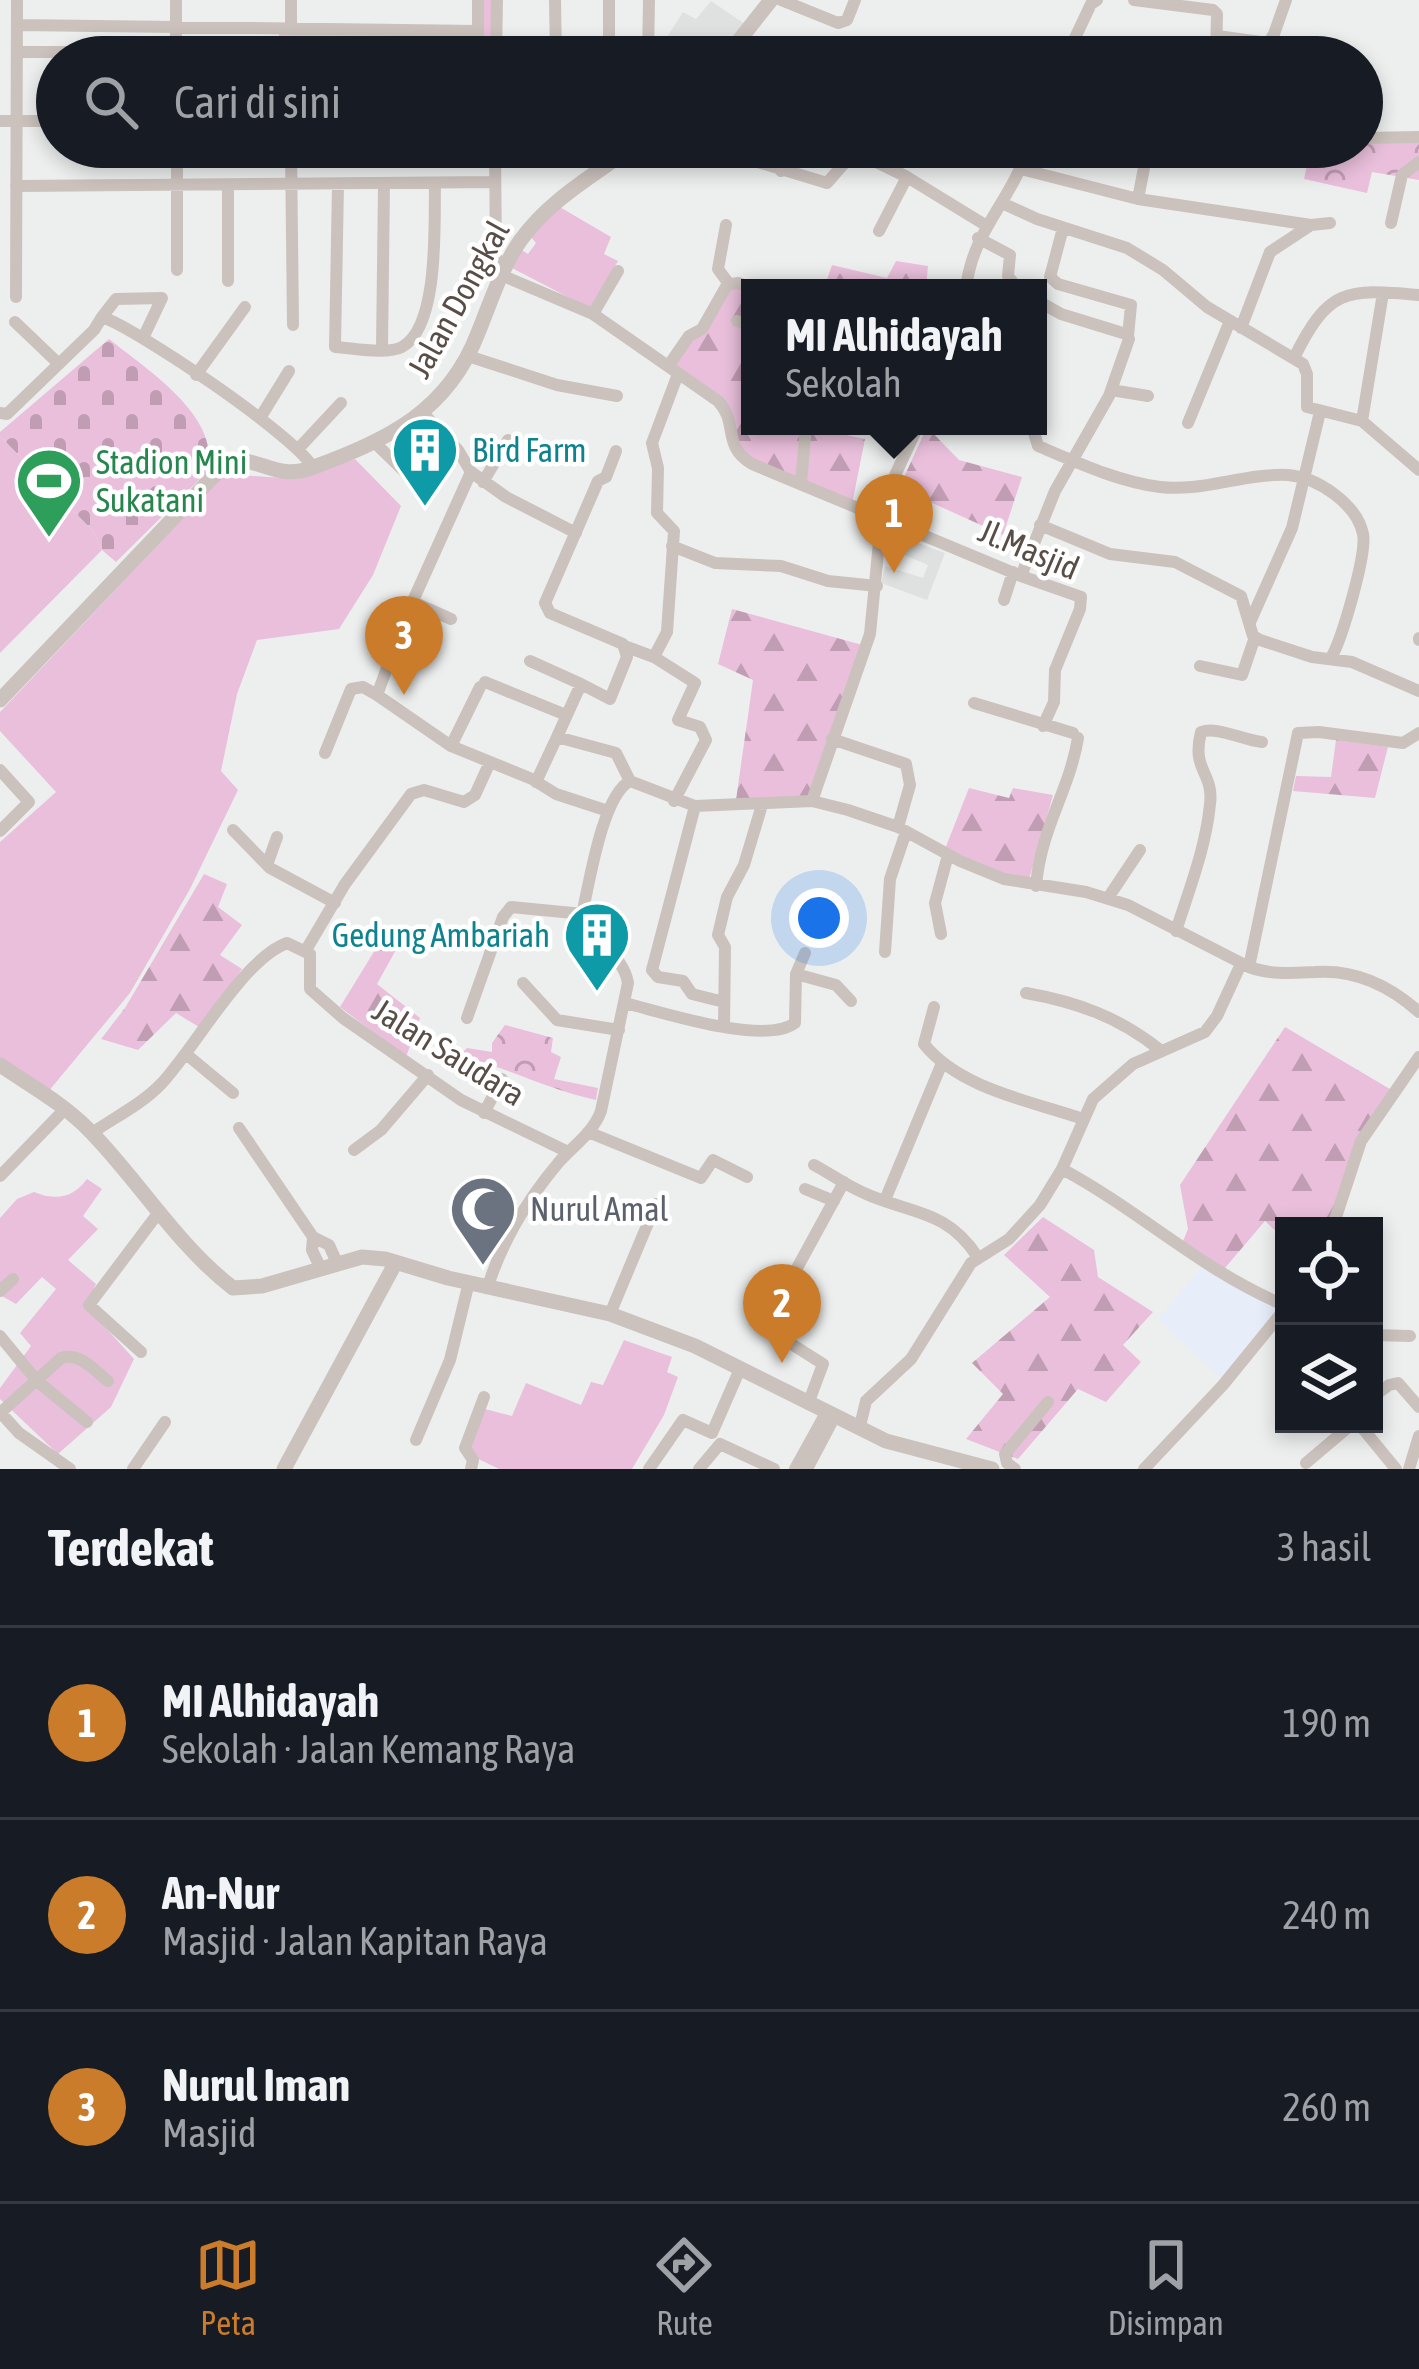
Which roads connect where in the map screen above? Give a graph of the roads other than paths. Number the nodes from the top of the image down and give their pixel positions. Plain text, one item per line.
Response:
1 (17, 0) edge
2 (176, 0) edge
3 (291, 0) edge
4 (478, 0) edge
5 (496, 0) edge
6 (555, 0) edge
7 (609, 0) edge
8 (649, 0) edge
9 (771, 0) edge
10 (781, 0) edge
11 (855, 0) edge
12 (1097, 0) edge
13 (1127, 0) edge
14 (1286, 0) edge
15 (17, 26) junction
16 (176, 29) junction
17 (285, 29) junction
18 (478, 31) junction
19 (176, 36) edge
20 (283, 36) edge
21 (478, 36) edge
22 (496, 36) edge
23 (556, 36) edge
24 (609, 36) edge
25 (648, 36) edge
26 (743, 36) edge
27 (1076, 36) edge
28 (1216, 36) edge
29 (1273, 36) edge
30 (17, 52) junction
31 (36, 52) edge
32 (0, 121) edge
33 (16, 122) junction
34 (36, 122) edge
35 (1419, 137) edge
36 (1383, 138) edge
37 (1419, 162) edge
38 (177, 168) edge
39 (292, 168) edge
40 (495, 168) edge
41 (604, 168) edge
42 (772, 168) edge
43 (782, 168) edge
44 (842, 168) edge
45 (891, 168) edge
46 (1144, 168) edge
47 (1021, 169) joint
48 (781, 171) junction
49 (907, 177) junction
50 (495, 182) junction
51 (435, 183) junction
52 (177, 184) junction
53 (338, 184) junction
54 (384, 184) junction
55 (228, 185) junction
56 (16, 186) junction
57 (293, 186) junction
58 (1138, 199) junction
59 (1002, 203) junction
60 (1330, 223) dead end
61 (1390, 223) dead end
62 (982, 224) dead end
63 (726, 225) dead end
64 (1311, 225) junction
65 (1063, 228) junction
66 (879, 231) dead end
67 (978, 238) junction
68 (177, 270) dead end
69 (618, 271) dead end
70 (501, 275) junction
71 (968, 279) edge
72 (1010, 279) edge
73 (228, 281) dead end
74 (729, 284) junction
75 (741, 286) edge
76 (1383, 293) junction
77 (1419, 296) edge
78 (16, 297) dead end
79 (1047, 306) edge
80 (245, 307) dead end
81 (593, 314) junction
82 (101, 317) junction
83 (15, 322) dead end
84 (1236, 324) junction
85 (293, 325) dead end
86 (144, 336) junction
87 (1128, 336) junction
88 (382, 349) junction
89 (468, 356) junction
90 (1294, 358) junction
91 (59, 364) junction
92 (673, 369) junction
93 (289, 371) dead end
94 (196, 375) junction
95 (1112, 391) junction
96 (617, 396) dead end
97 (1148, 396) dead end
98 (341, 403) dead end
99 (1320, 412) junction
100 (0, 413) edge
101 (423, 413) junction
102 (260, 418) junction
103 (1362, 421) junction
104 (1188, 423) dead end
105 (805, 435) edge
106 (914, 435) edge
107 (1035, 435) edge
108 (508, 440) dead end
109 (374, 441) junction
110 (299, 448) junction
111 (616, 452) dead end
112 (1073, 461) junction
113 (313, 468) junction
114 (1419, 470) edge
115 (471, 472) junction
116 (409, 476) dead end
117 (1306, 478) junction
118 (483, 482) junction
119 (801, 483) junction
120 (882, 516) junction
121 (1040, 525) junction
122 (576, 533) junction
123 (671, 546) junction
124 (1017, 574) junction
125 (877, 586) junction
126 (1004, 600) dead end
127 (412, 602) junction
128 (451, 619) dead end
129 (1250, 622) junction
130 (1255, 638) junction
131 (627, 646) junction
132 (654, 656) junction
133 (1331, 658) junction
134 (530, 662) dead end
135 (1200, 666) dead end
136 (580, 684) junction
137 (1419, 691) edge
138 (377, 695) junction
139 (0, 700) edge
140 (974, 703) dead end
141 (566, 716) junction
142 (1043, 726) junction
143 (1419, 734) edge
144 (556, 737) junction
145 (832, 739) junction
146 (1262, 742) dead end
147 (452, 746) junction
148 (326, 753) dead end
149 (490, 762) junction
150 (0, 770) edge
151 (630, 781) junction
152 (536, 782) junction
153 (674, 800) junction
154 (812, 801) junction
155 (762, 805) junction
156 (695, 806) junction
157 (608, 811) junction
158 (232, 830) dead end
159 (902, 830) junction
160 (0, 831) edge
161 (277, 837) dead end
162 (1140, 850) dead end
163 (948, 855) junction
164 (267, 865) junction
165 (1036, 886) junction
166 (1108, 898) junction
167 (335, 903) junction
168 (583, 914) junction
169 (1176, 931) junction
170 (941, 934) dead end
171 (306, 950) junction
172 (885, 952) dead end
173 (805, 953) dead end
174 (1245, 966) junction
175 (796, 974) junction
176 (524, 983) dead end
177 (1026, 993) dead end
178 (850, 1001) dead end
179 (724, 1002) junction
180 (625, 1003) junction
181 (934, 1007) dead end
182 (1419, 1012) edge
183 (467, 1018) dead end
184 (724, 1028) junction
185 (619, 1030) junction
186 (1160, 1050) junction
187 (185, 1054) junction
188 (1419, 1057) edge
189 (941, 1064) junction
190 (0, 1065) edge
191 (428, 1075) junction
192 (502, 1079) dead end
193 (233, 1093) dead end
194 (65, 1109) junction
195 (484, 1113) junction
196 (1083, 1119) junction
197 (239, 1128) dead end
198 (92, 1132) junction
199 (588, 1132) junction
200 (354, 1150) dead end
201 (568, 1152) junction
202 (814, 1165) dead end
203 (1062, 1169) junction
204 (0, 1176) edge
205 (746, 1177) dead end
206 (844, 1182) junction
207 (805, 1189) dead end
208 (885, 1200) junction
209 (834, 1201) junction
210 (656, 1204) dead end
211 (159, 1212) junction
212 (1336, 1217) edge
213 (977, 1256) junction
214 (396, 1262) junction
215 (329, 1266) junction
216 (13, 1279) dead end
217 (469, 1282) junction
218 (488, 1286) junction
219 (0, 1291) edge
220 (784, 1292) dead end
221 (1275, 1303) edge
222 (610, 1314) junction
223 (1275, 1319) edge
224 (0, 1336) edge
225 (1383, 1336) edge
226 (1410, 1336) dead end
227 (782, 1338) dead end
228 (141, 1352) dead end
229 (740, 1369) junction
230 (37, 1381) junction
231 (108, 1381) dead end
232 (1383, 1391) edge
233 (484, 1397) dead end
234 (1048, 1402) dead end
235 (808, 1405) junction
236 (1419, 1407) edge
237 (0, 1413) edge
238 (831, 1414) junction
239 (88, 1422) dead end
240 (165, 1422) dead end
241 (860, 1426) junction
242 (1345, 1433) edge
243 (1364, 1433) edge
244 (1419, 1436) edge
245 (416, 1439) dead end
246 (1305, 1467) edge
247 (70, 1469) edge
248 (134, 1469) edge
249 (284, 1469) edge
250 (471, 1469) edge
251 (649, 1469) edge
252 (699, 1469) edge
253 (774, 1469) edge
254 (795, 1469) edge
255 (806, 1469) edge
256 (992, 1469) edge
257 (1015, 1469) edge
258 (1144, 1469) edge
259 (1396, 1469) edge
260 (1409, 1469) edge

1 - 15 street
2 - 16 street
3 - 17 street
4 - 18 street
5 - 22 street
6 - 23 street
7 - 24 street
8 - 25 street
9 - 26 street
10 - 11 street
12 - 27 street
13 - 28 street
14 - 29 street
15 - 16 street
15 - 30 street
16 - 17 street
16 - 19 street
17 - 18 street
17 - 20 street
18 - 21 street
30 - 31 street
30 - 33 street
32 - 33 street
33 - 34 street
33 - 56 street
35 - 36 street
37 - 61 street
38 - 52 street
39 - 57 street
40 - 50 street
41 - 70 street, Jalan Dongkal
42 - 48 street
43 - 48 street
44 - 48 street
45 - 49 street
46 - 58 street
47 - 58 street
47 - 59 street
49 - 62 street
49 - 66 street
50 - 51 street
50 - 70 street
51 - 54 street
51 - 88 street
52 - 55 street
52 - 56 street
52 - 68 street
53 - 54 street
53 - 57 street
53 - 88 street
54 - 88 street
55 - 57 street
55 - 73 street
56 - 78 street
57 - 85 street
58 - 64 street
59 - 65 street
59 - 67 street
60 - 64 street
63 - 74 street
64 - 84 street
65 - 84 street
65 - 87 street
67 - 71 street
67 - 72 street
69 - 81 street
70 - 81 street, Jl.Masjid
70 - 89 street, Jalan Dongkal
74 - 75 street
74 - 92 street
76 - 77 street
76 - 90 street
76 - 103 street
79 - 87 street
80 - 94 street
81 - 92 street, Jl.Masjid
82 - 86 street
82 - 86 street
82 - 91 street
83 - 91 street
84 - 90 street
84 - 104 street
86 - 94 street
87 - 95 street
89 - 96 street
89 - 101 street, Jalan Dongkal
90 - 99 street
91 - 100 street
92 - 119 street, Jl.Masjid
92 - 123 street
93 - 102 street
94 - 102 street
95 - 97 street
95 - 112 street
98 - 110 street
99 - 103 street
99 - 117 street
101 - 109 street, Jalan Dongkal
101 - 115 street
102 - 110 street
103 - 114 street
105 - 119 street
106 - 120 street
107 - 112 street
108 - 118 street
109 - 113 street, Jalan Dongkal
109 - 116 street
110 - 113 street
111 - 122 street
112 - 117 street
112 - 121 street
113 - 139 street, Jalan Dongkal
115 - 118 street
115 - 127 street
117 - 129 street
117 - 133 street
118 - 122 street
119 - 120 street, Jl.Masjid
120 - 124 street, Jl.Masjid
120 - 125 street
121 - 124 street
121 - 129 street
122 - 131 street
123 - 125 street
123 - 132 street
124 - 126 street
124 - 142 street, Jl.Masjid
125 - 145 street
127 - 128 street
127 - 138 street
129 - 130 street
130 - 133 street
130 - 135 street
131 - 132 street
131 - 136 street
132 - 153 street
133 - 137 street
134 - 136 street
136 - 141 street
138 - 147 street
138 - 148 street
140 - 142 street
141 - 144 street
141 - 147 street
142 - 165 street
143 - 174 street
144 - 151 street
144 - 152 street
145 - 154 street
145 - 159 street
146 - 169 street
147 - 149 street
149 - 152 street
149 - 167 street
150 - 160 street
151 - 153 street
151 - 157 street
152 - 157 street
153 - 156 street
154 - 155 street
154 - 159 street
155 - 156 street
155 - 179 street
156 - 179 street
157 - 168 street
158 - 164 street
159 - 163 street
159 - 172 street
161 - 164 street
162 - 166 street
163 - 165 street
163 - 170 street
164 - 167 street
165 - 166 street
166 - 169 street
167 - 171 street
168 - 180 street
168 - 183 street
169 - 174 street
171 - 187 street
171 - 191 street, Jalan Saudara
173 - 175 street
174 - 182 street
174 - 186 street
175 - 178 street
175 - 184 street
176 - 185 street
177 - 186 street
179 - 184 street
180 - 184 street
180 - 185 street
181 - 189 street
185 - 199 street
186 - 196 street
187 - 193 street
187 - 198 street
188 - 212 street
189 - 196 street
189 - 208 street
190 - 194 street
191 - 195 street, Jalan Saudara
191 - 200 street
192 - 195 street
194 - 198 street
194 - 204 street
195 - 201 street, Jalan Saudara
196 - 203 street
197 - 215 street
198 - 211 street
199 - 201 street
199 - 205 street
201 - 218 street
202 - 206 street
203 - 213 street
203 - 221 street
206 - 208 street
206 - 209 street
207 - 209 street
208 - 213 street
209 - 220 street
210 - 222 street
211 - 215 street
211 - 228 street
213 - 241 street
214 - 215 street
214 - 217 street
214 - 249 street
216 - 219 street
217 - 218 street
217 - 245 street
218 - 222 street
222 - 229 street
223 - 258 street
224 - 230 street
225 - 226 street
227 - 235 street
229 - 235 street
229 - 251 street
230 - 231 street
230 - 237 street
230 - 239 street
232 - 236 street
233 - 250 street
234 - 257 street
235 - 238 street
237 - 247 street
238 - 241 street
238 - 254 street
238 - 255 street
240 - 248 street
241 - 256 street
242 - 246 street
243 - 259 street
244 - 260 street
252 - 253 street

